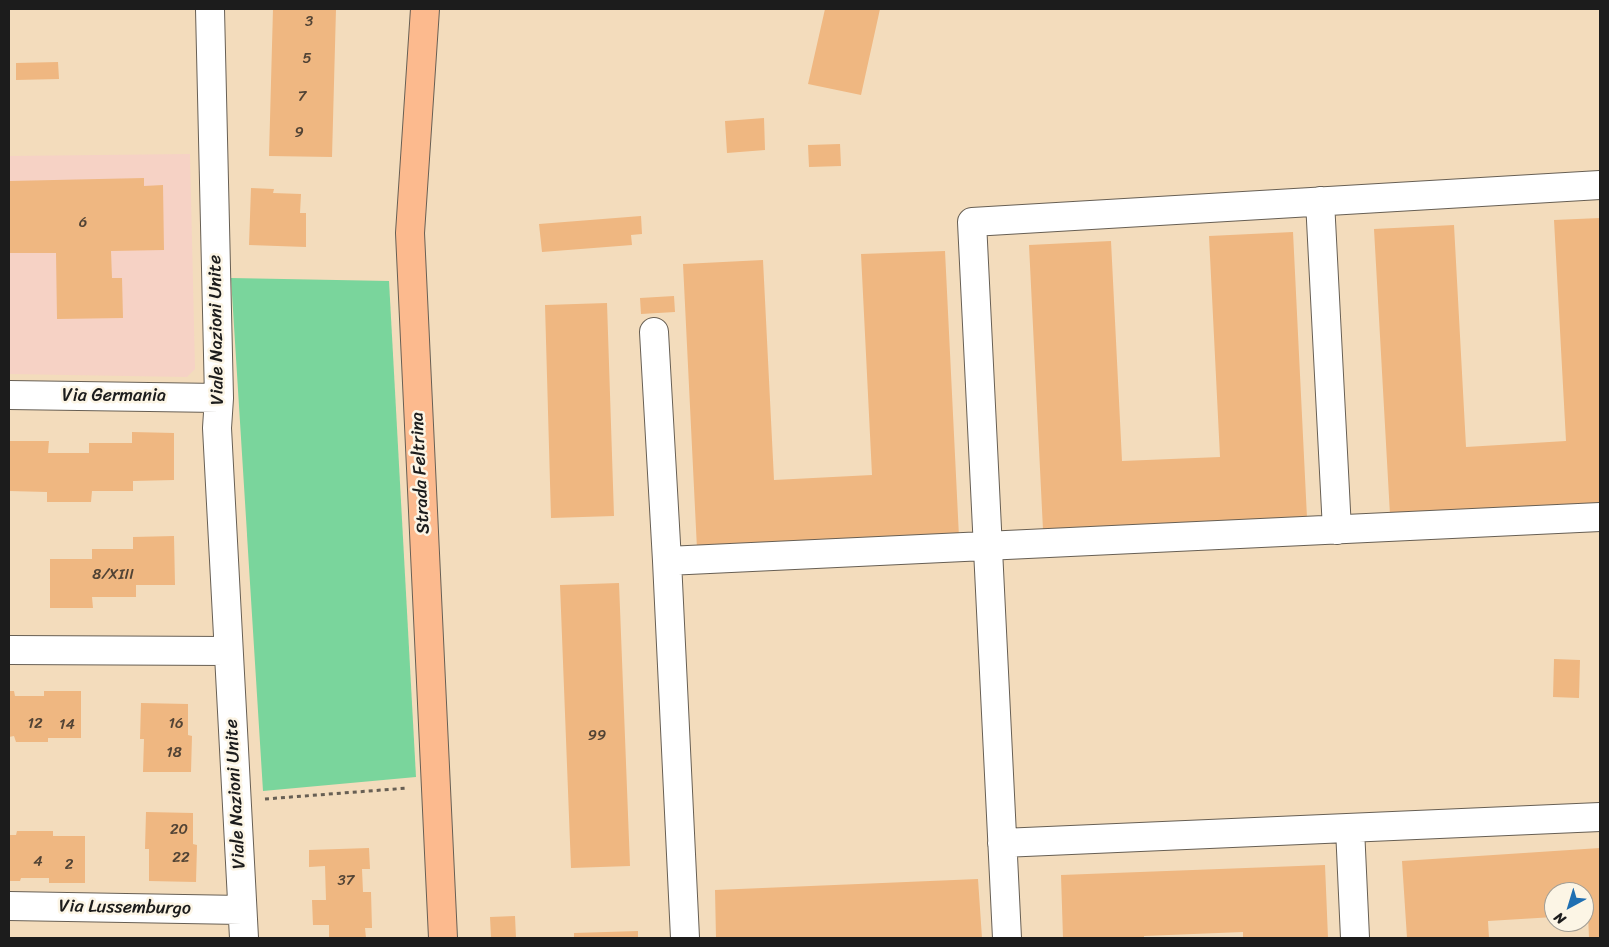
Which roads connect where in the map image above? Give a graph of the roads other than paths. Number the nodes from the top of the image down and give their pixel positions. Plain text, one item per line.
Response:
1 (210, 9) edge
2 (424, 9) edge
3 (1600, 185) edge
4 (1320, 201) junction
5 (654, 332) dead end
6 (9, 395) edge
7 (220, 398) junction
8 (1600, 517) edge
9 (1337, 530) junction
10 (988, 546) junction
11 (667, 561) junction
12 (9, 650) edge
13 (228, 651) junction
14 (1600, 817) edge
15 (1350, 828) junction
16 (1002, 843) junction
17 (9, 906) edge
18 (242, 910) junction
19 (244, 938) edge
20 (443, 938) edge
21 (686, 938) edge
22 (1007, 938) edge
23 (1355, 938) edge

1 - 7 street, Viale Nazioni Unite
2 - 20 main road, Strada Feltrina
3 - 4 street
4 - 9 street
4 - 10 street
5 - 11 street
6 - 7 street, Via Germania
7 - 13 street, Viale Nazioni Unite
8 - 9 street
9 - 10 street
10 - 11 street
10 - 16 street
11 - 21 street
12 - 13 street
13 - 18 street, Viale Nazioni Unite
14 - 15 street
15 - 16 street
15 - 23 street
16 - 22 street
17 - 18 street, Via Lussemburgo
18 - 19 street, Viale Nazioni Unite

